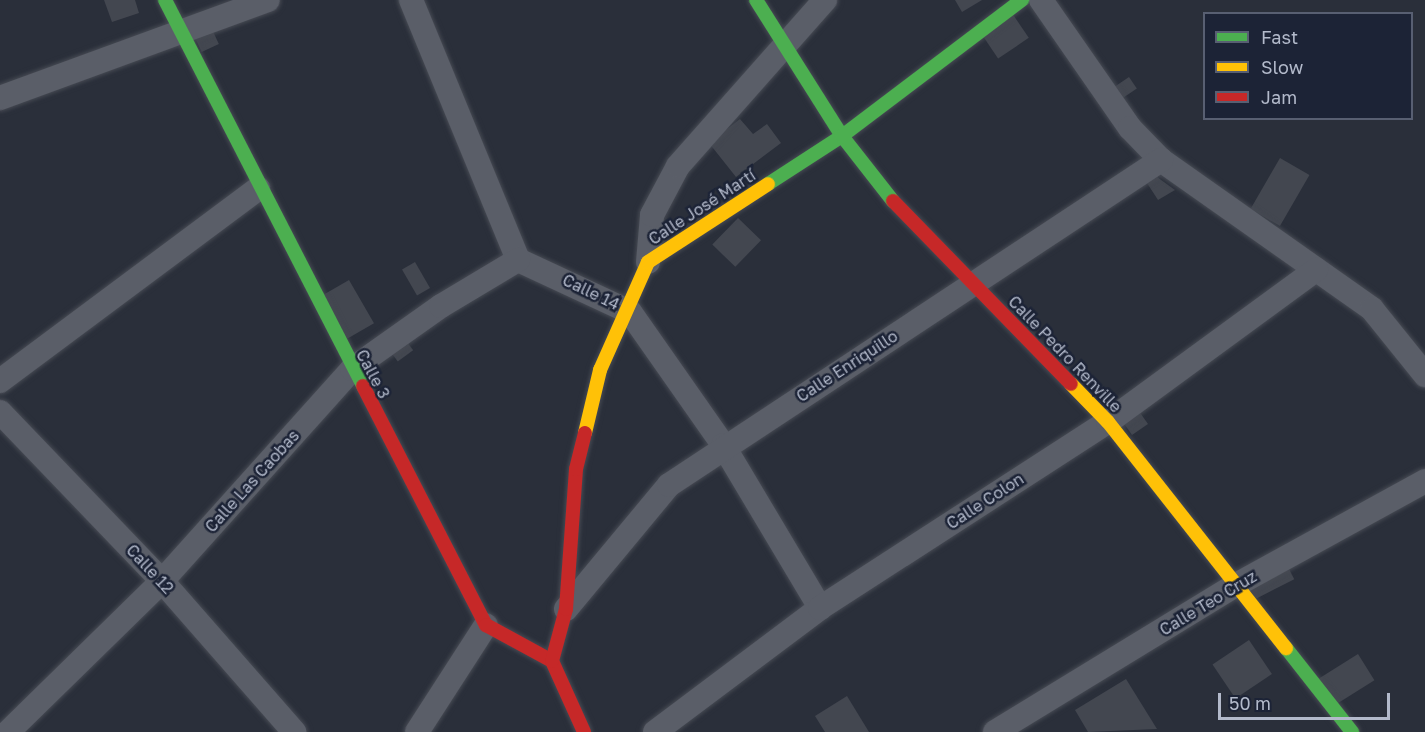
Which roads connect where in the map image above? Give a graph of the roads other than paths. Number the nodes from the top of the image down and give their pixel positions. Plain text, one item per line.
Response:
1 (165, 0) edge
2 (268, 0) edge
3 (411, 0) edge
4 (756, 0) edge
5 (825, 0) edge
6 (1022, 0) edge
7 (1041, 0) edge
8 (183, 31) junction
9 (785, 45) junction
10 (0, 98) edge
11 (842, 136) junction
12 (1161, 160) junction
13 (258, 189) junction
14 (519, 260) junction
15 (648, 262) junction
16 (1316, 270) junction
17 (974, 284) junction
18 (630, 312) junction
19 (352, 369) junction
20 (1425, 375) edge
21 (0, 381) edge
22 (0, 412) edge
23 (1108, 422) junction
24 (723, 445) junction
25 (1425, 481) edge
26 (162, 581) junction
27 (1236, 585) junction
28 (820, 608) junction
29 (566, 609) junction
30 (486, 625) junction
31 (552, 661) junction
32 (8, 732) edge
33 (294, 732) edge
34 (417, 732) edge
35 (584, 732) edge
36 (655, 732) edge
37 (994, 732) edge
38 (1352, 732) edge

1 - 8 street, Calle 3
2 - 8 street
3 - 14 street
4 - 9 street, Calle Pedro Renville
5 - 9 street
6 - 11 street, Calle José Martí
7 - 12 street
8 - 10 street
8 - 13 street, Calle 3
9 - 11 street, Calle Pedro Renville
9 - 15 street
11 - 15 street, Calle José Martí
11 - 17 street, Calle Pedro Renville
12 - 16 street
12 - 17 street, Calle Enriquillo
13 - 19 street, Calle 3
13 - 21 street
14 - 18 street, Calle 14
14 - 19 street, Calle Las Caobas
15 - 18 street, Calle José Martí
16 - 20 street
16 - 23 street, Calle Colon
17 - 23 street, Calle Pedro Renville
17 - 24 street, Calle Enriquillo
18 - 24 street, Calle 14
18 - 29 street, Calle José Martí
19 - 26 street, Calle Las Caobas
19 - 30 street, Calle 3
22 - 26 street, Calle 12
23 - 27 street, Calle Pedro Renville
23 - 28 street, Calle Colon
24 - 28 street, Calle 14
24 - 29 street, Calle Enriquillo
25 - 27 street, Calle Teo Cruz
26 - 32 street, Calle Las Caobas
26 - 33 street, Calle 12
27 - 37 street, Calle Teo Cruz
27 - 38 street, Calle Pedro Renville
28 - 36 street, Calle Colon
29 - 31 street, Calle José Martí
30 - 31 street
30 - 34 street
31 - 35 street

